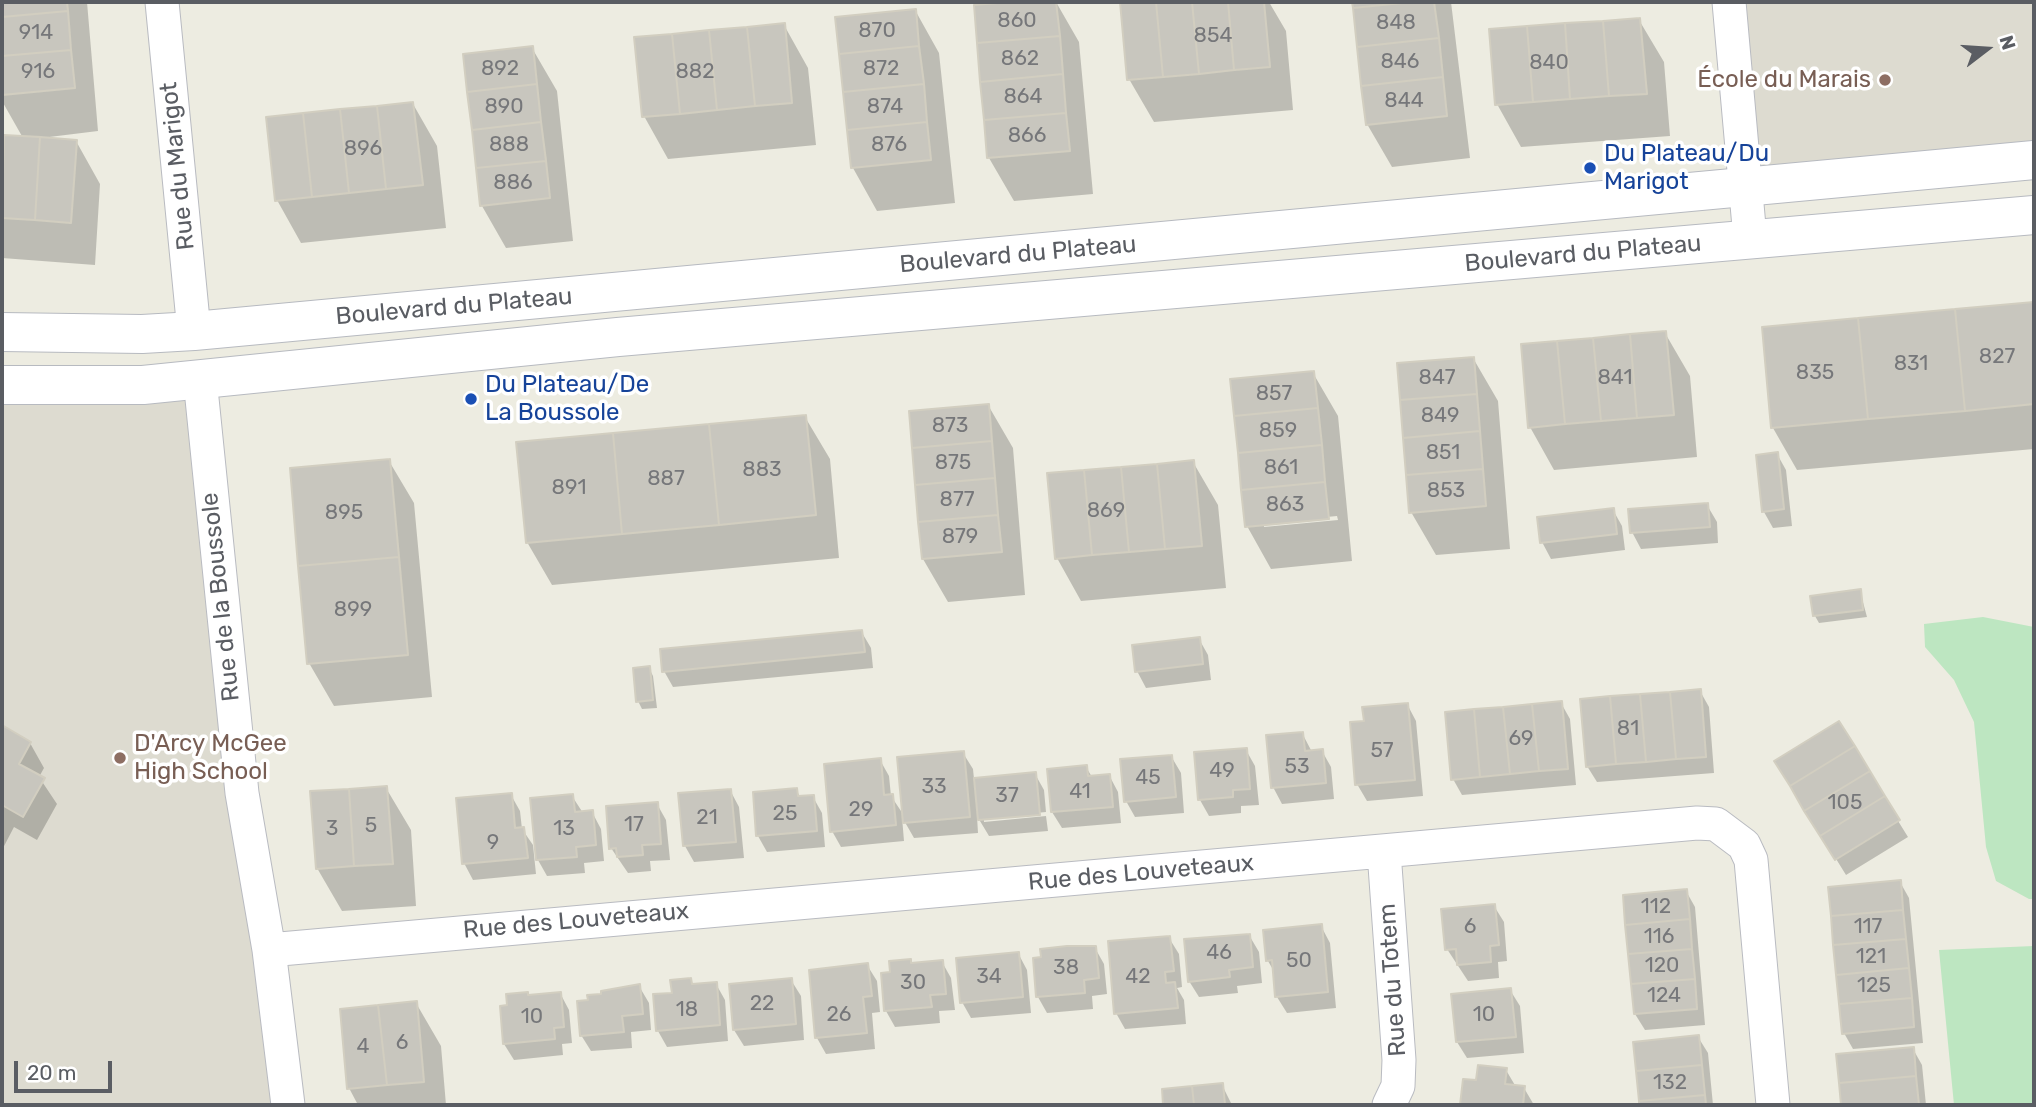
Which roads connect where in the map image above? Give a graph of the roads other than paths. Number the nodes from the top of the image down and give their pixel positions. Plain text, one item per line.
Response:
1 (162, 2) edge
2 (1729, 2) edge
3 (2034, 160) edge
4 (1746, 186) junction
5 (2034, 215) edge
6 (1751, 238) junction
7 (194, 331) junction
8 (2, 332) edge
9 (200, 379) junction
10 (2, 385) edge
11 (1384, 852) junction
12 (269, 950) junction
13 (288, 1105) edge
14 (1389, 1105) edge
15 (1773, 1105) edge

1 - 7 street, Rue du Marigot
2 - 4 street
3 - 4 main road, Boulevard du Plateau
4 - 6 street
4 - 7 main road, Boulevard du Plateau
5 - 6 main road, Boulevard du Plateau
6 - 9 main road, Boulevard du Plateau
7 - 8 main road, Boulevard du Plateau
7 - 9 main road
9 - 10 main road, Boulevard du Plateau
9 - 12 street, Rue de la Boussole
11 - 12 street, Rue des Louveteaux
11 - 14 street, Rue du Totem
11 - 15 street, Rue des Louveteaux
12 - 13 street, Rue de la Boussole

